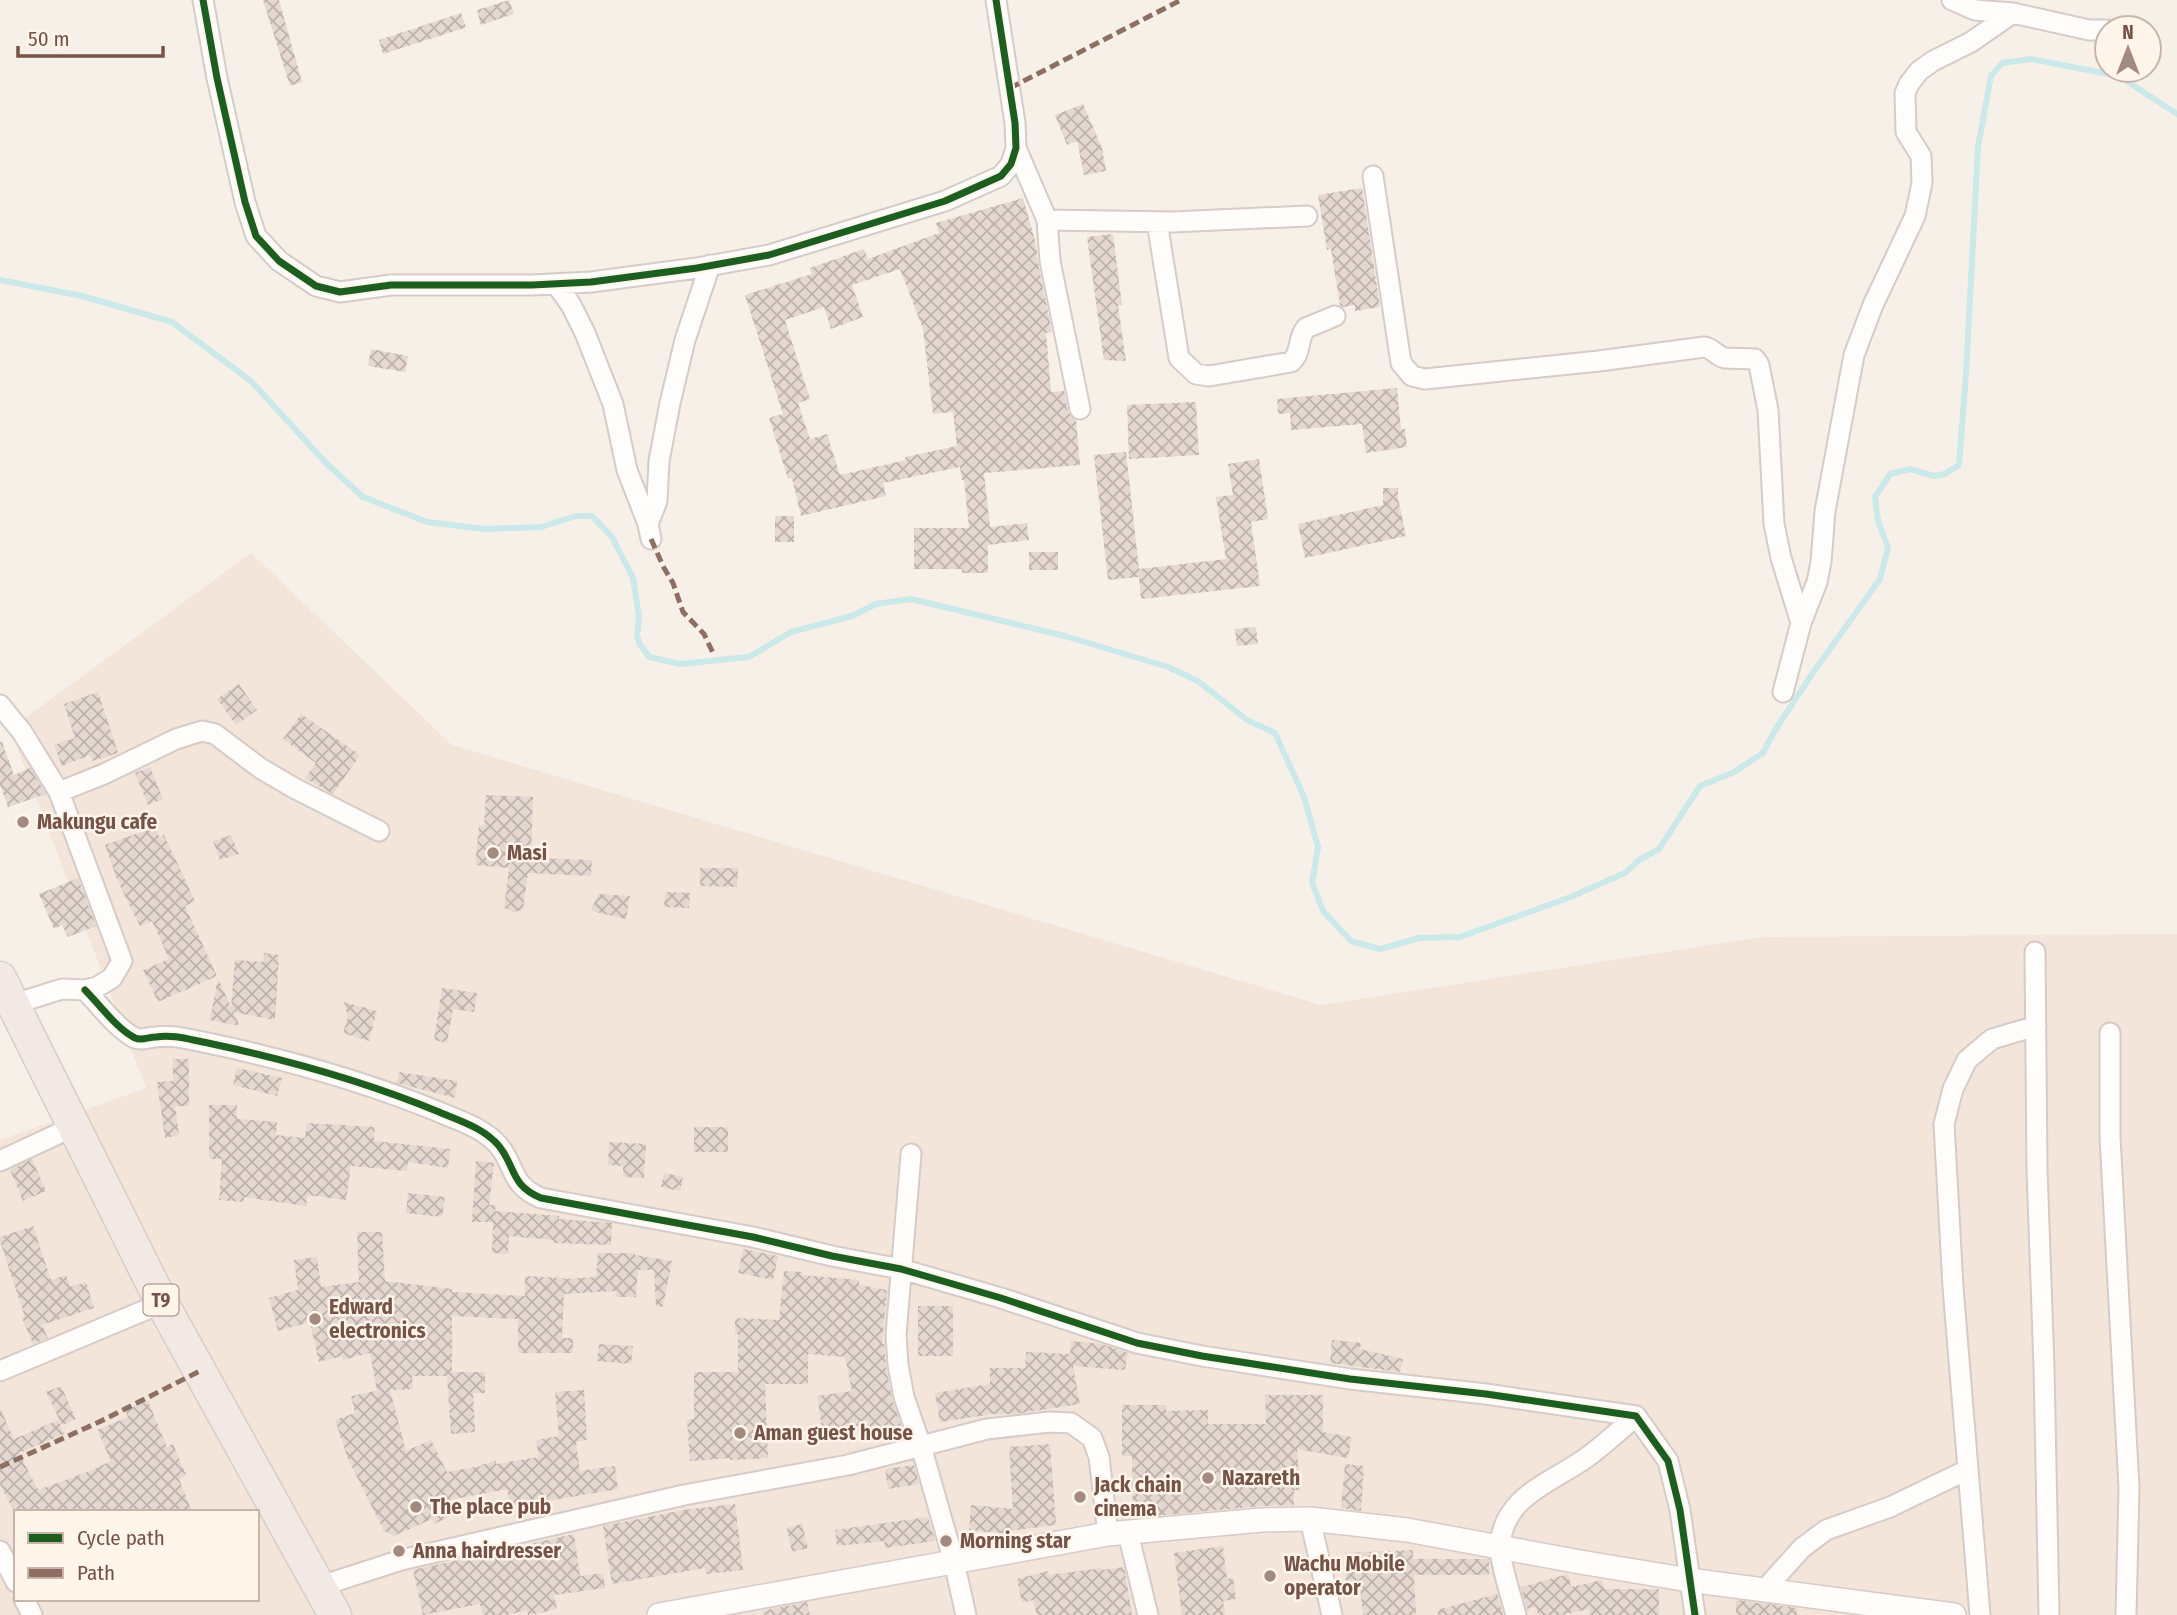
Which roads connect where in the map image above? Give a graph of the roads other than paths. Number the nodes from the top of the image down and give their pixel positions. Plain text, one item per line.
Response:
1 (203, 0) edge
2 (996, 0) edge
3 (1952, 0) edge
4 (2012, 13) junction
5 (2093, 30) edge
6 (1016, 148) junction
7 (1373, 177) dead end
8 (1307, 216) dead end
9 (1047, 219) junction
10 (1157, 222) junction
11 (710, 265) junction
12 (556, 284) junction
13 (1335, 316) dead end
14 (1080, 409) dead end
15 (1801, 623) junction
16 (1783, 692) dead end
17 (0, 705) edge
18 (59, 792) junction
19 (379, 831) dead end
20 (2035, 951) dead end
21 (85, 990) junction
22 (7, 991) edge
23 (2036, 1026) junction
24 (2110, 1033) dead end
25 (73, 1128) junction
26 (911, 1154) dead end
27 (0, 1161) edge
28 (901, 1269) junction
29 (162, 1303) junction
30 (0, 1371) edge
31 (1636, 1416) junction
32 (921, 1446) junction
33 (1968, 1470) junction
34 (1310, 1519) junction
35 (1118, 1533) junction
36 (1500, 1548) junction
37 (0, 1551) edge
38 (954, 1562) junction
39 (14, 1578) edge
40 (1689, 1580) junction
41 (321, 1586) junction
42 (1766, 1588) junction
43 (674, 1614) edge
44 (335, 1615) edge
45 (966, 1615) edge
46 (1149, 1615) edge
47 (1332, 1615) edge
48 (1516, 1615) edge
49 (1695, 1615) edge
50 (1954, 1615) edge
51 (1980, 1615) edge
52 (2049, 1615) edge
53 (2126, 1615) edge

1 - 12 street
2 - 6 street
3 - 4 street
4 - 5 street
4 - 15 street
6 - 9 street
6 - 11 street
7 - 15 street
8 - 10 street
9 - 10 street
9 - 14 street
10 - 13 street
11 - 12 street
11 - 12 street
15 - 16 street
17 - 18 street
18 - 19 street
18 - 21 street
20 - 23 street
21 - 22 street
21 - 28 street
22 - 25 highway, T9
23 - 33 street
23 - 52 street
24 - 53 street
25 - 27 street
25 - 29 highway, T9
26 - 28 street
28 - 31 street
28 - 32 street
29 - 30 street
29 - 41 highway, T9
31 - 36 street
31 - 40 street
32 - 35 street
32 - 38 street
32 - 41 street
33 - 42 street
33 - 51 street
34 - 35 street
34 - 36 street
34 - 47 street
35 - 38 street
35 - 46 street
36 - 40 street
36 - 48 street
37 - 39 street
38 - 43 street
38 - 45 street
40 - 42 street
40 - 49 street
41 - 44 highway, T9
42 - 50 street

